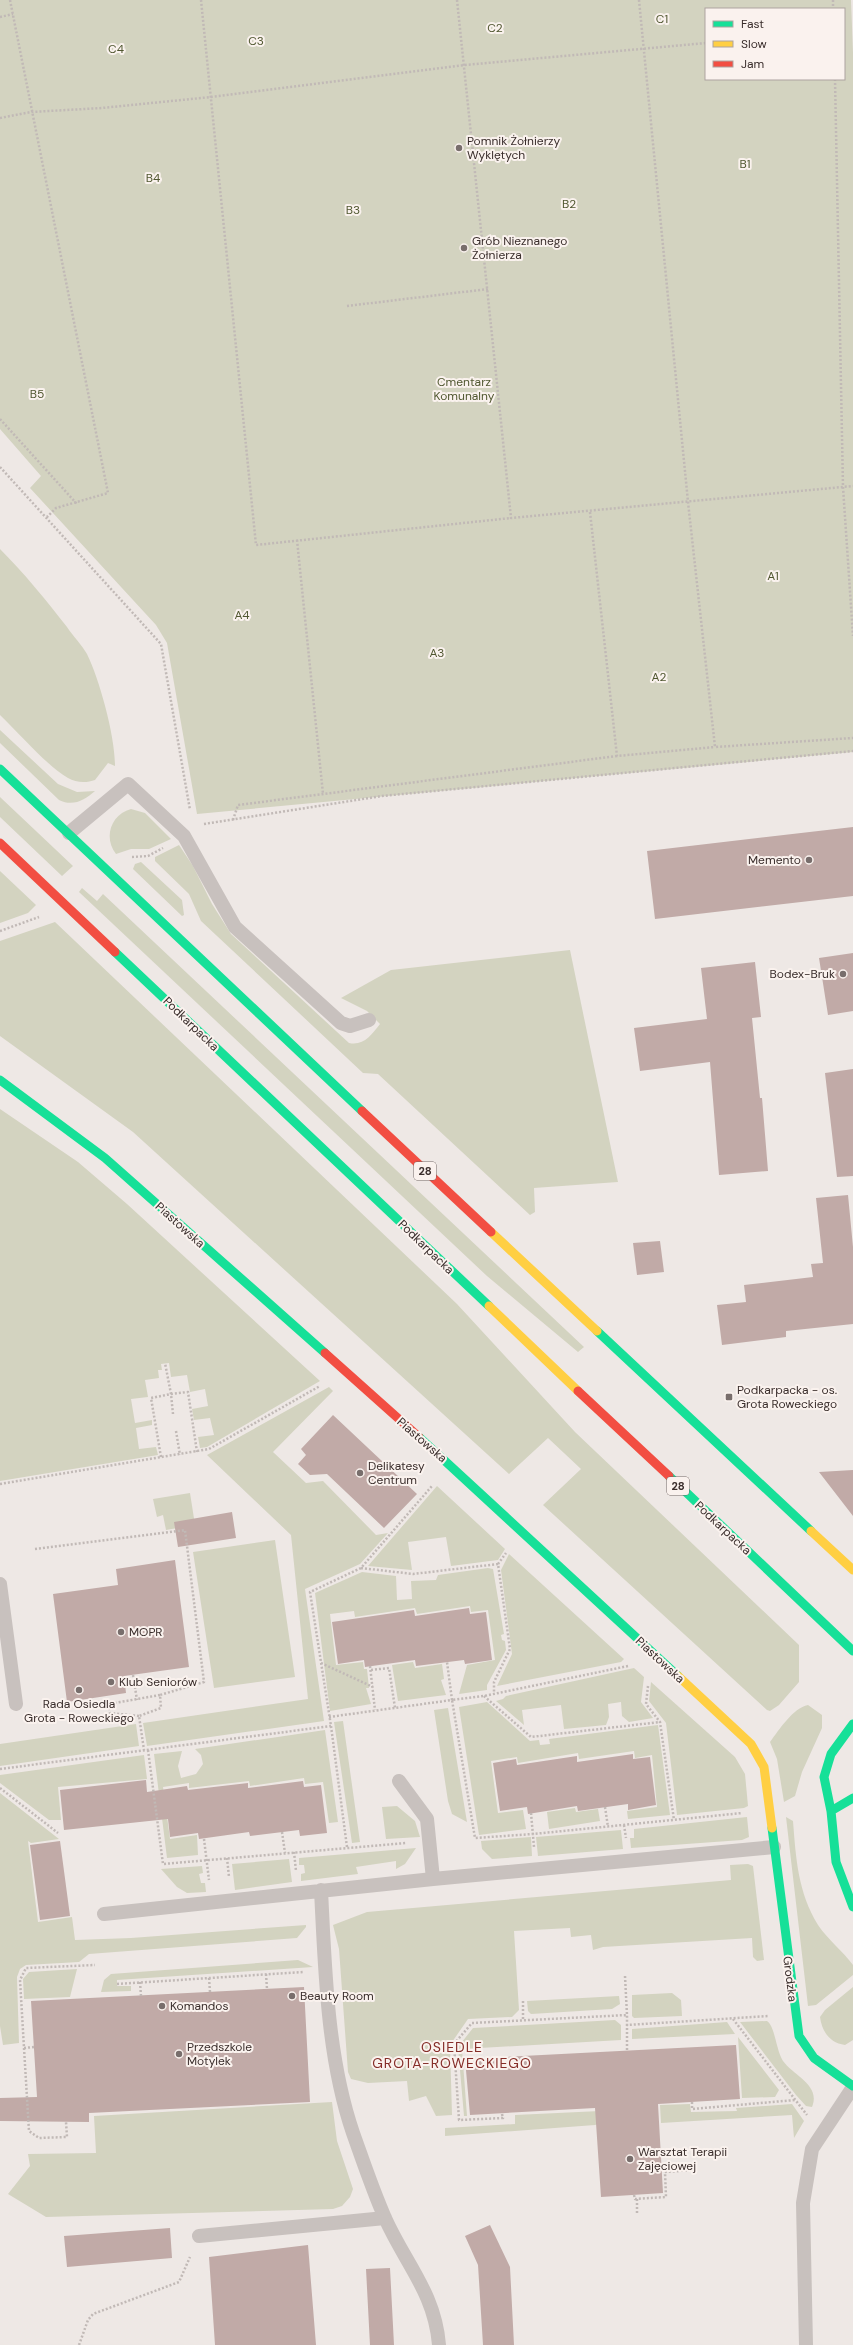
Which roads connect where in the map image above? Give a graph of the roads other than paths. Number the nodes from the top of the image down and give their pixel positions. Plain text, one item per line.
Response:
1 (0, 769) edge
2 (69, 833) junction
3 (0, 843) edge
4 (369, 1020) dead end
5 (0, 1080) edge
6 (853, 1570) edge
7 (0, 1584) edge
8 (853, 1651) edge
9 (16, 1704) dead end
10 (853, 1724) edge
11 (399, 1781) dead end
12 (853, 1798) edge
13 (831, 1811) junction
14 (774, 1847) junction
15 (433, 1879) junction
16 (321, 1890) junction
17 (853, 1907) edge
18 (104, 1914) dead end
19 (853, 2086) edge
20 (385, 2218) junction
21 (199, 2236) road end
22 (438, 2345) edge
23 (806, 2345) edge

1 - 2 main road, 28
2 - 4 lane
2 - 6 main road, 28
3 - 8 main road, Podkarpacka / 28
5 - 14 main road, Piastowska
7 - 9 lane
10 - 13 main road
11 - 15 lane
12 - 13 main road
13 - 17 main road
14 - 15 lane
14 - 19 main road, Grodzka
15 - 16 lane
16 - 18 lane
16 - 20 lane
19 - 23 lane
20 - 21 lane
20 - 22 lane

